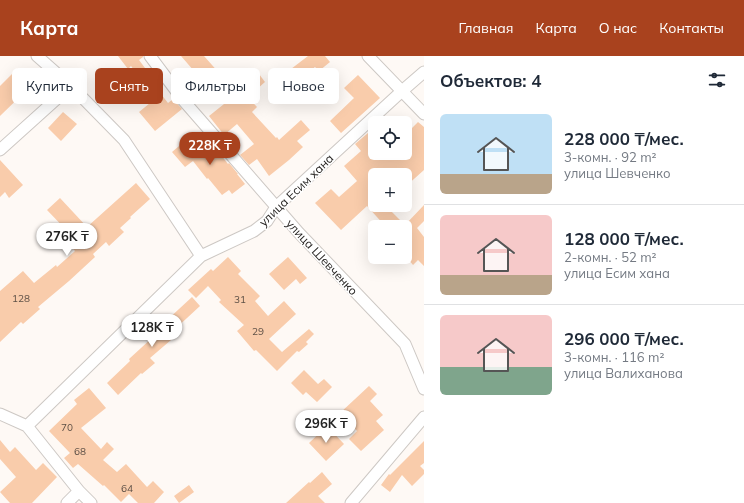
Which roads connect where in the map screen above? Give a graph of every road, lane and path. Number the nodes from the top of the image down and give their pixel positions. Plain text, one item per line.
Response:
1 (37, 56) edge
2 (150, 56) edge
3 (368, 56) edge
4 (51, 68) edge
5 (424, 72) edge
6 (402, 91) junction
7 (87, 102) edge
8 (51, 104) edge
9 (424, 114) edge
10 (0, 150) edge
11 (276, 207) junction
12 (201, 256) junction
13 (424, 389) edge
14 (0, 414) edge
15 (424, 417) edge
16 (27, 426) junction
17 (79, 491) junction
18 (67, 503) edge
19 (91, 503) edge
20 (351, 503) edge

1 - 4 street
2 - 11 street, улица Шевченко
3 - 6 street
5 - 6 street, улица Есим хана
6 - 9 street
6 - 11 street, улица Есим хана
7 - 12 street
8 - 10 street
11 - 12 street, улица Есим хана
11 - 13 street, улица Шевченко
12 - 16 street, улица Есим хана
14 - 16 street
15 - 20 street
16 - 17 street
17 - 18 street
17 - 19 street

